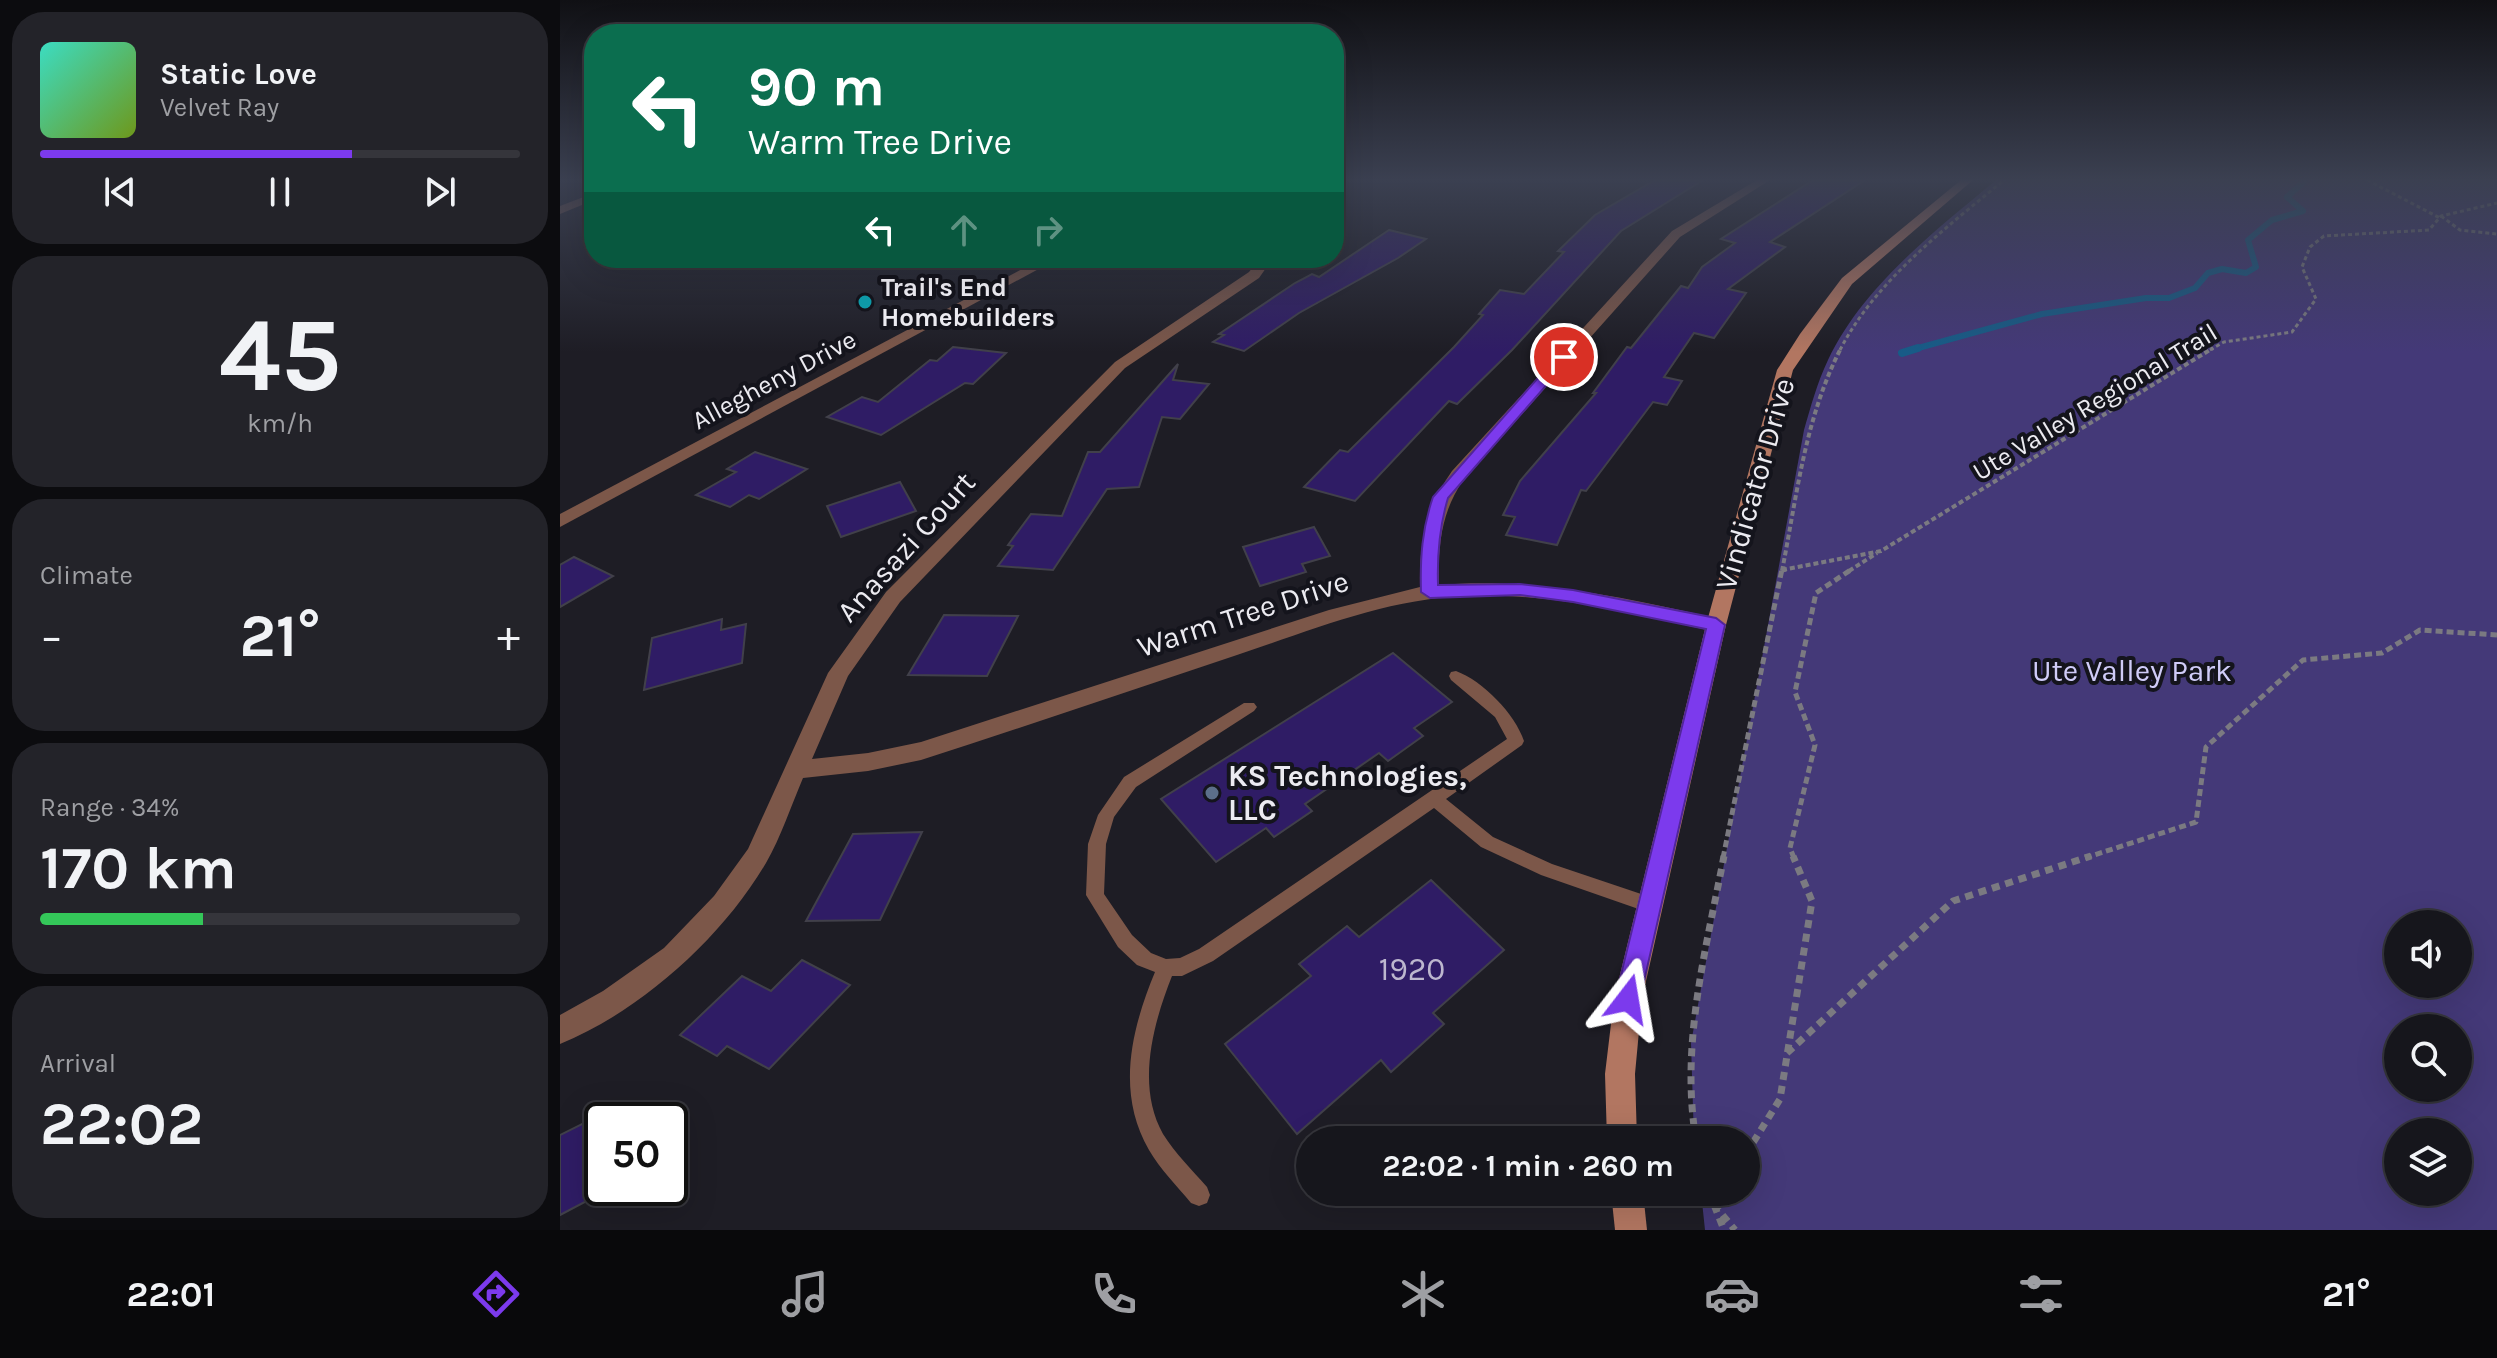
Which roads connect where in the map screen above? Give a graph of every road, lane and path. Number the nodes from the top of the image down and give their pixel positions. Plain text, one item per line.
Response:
1 (1673, 237) edge
2 (1899, 237) edge
3 (1939, 237) edge
4 (2322, 237) edge
5 (1034, 268) edge
6 (1259, 268) edge
7 (560, 521) edge
8 (1881, 551) junction
9 (1781, 570) junction
10 (1430, 592) junction
11 (1716, 625) junction
12 (2497, 635) edge
13 (1456, 676) dead end
14 (1249, 707) dead end
15 (796, 770) junction
16 (1434, 799) junction
17 (1650, 905) junction
18 (1166, 968) junction
19 (560, 1030) edge
20 (1787, 1053) junction
21 (1622, 1126) edge
22 (1693, 1126) edge
23 (1760, 1131) edge
24 (1199, 1195) dead end
25 (1628, 1206) edge
26 (1715, 1206) joint
27 (1631, 1230) edge
28 (1724, 1230) edge
29 (1735, 1230) edge

1 - 10 street
2 - 11 main road, Vindicator Drive
3 - 9 path
4 - 8 path, Ute Valley Regional Trail
5 - 7 street, Allegheny Drive
6 - 15 street, Anasazi Court
8 - 9 path, Ute Valley Regional Trail
8 - 20 path
9 - 22 path
10 - 11 street, Warm Tree Drive
10 - 15 street, Warm Tree Drive
11 - 17 main road, Vindicator Drive
12 - 20 path
13 - 16 lane
14 - 18 lane
15 - 19 street, Anasazi Court
16 - 17 lane
16 - 18 lane
17 - 21 main road, Vindicator Drive
18 - 24 lane
20 - 23 path
25 - 27 main road
26 - 28 path
26 - 29 path

